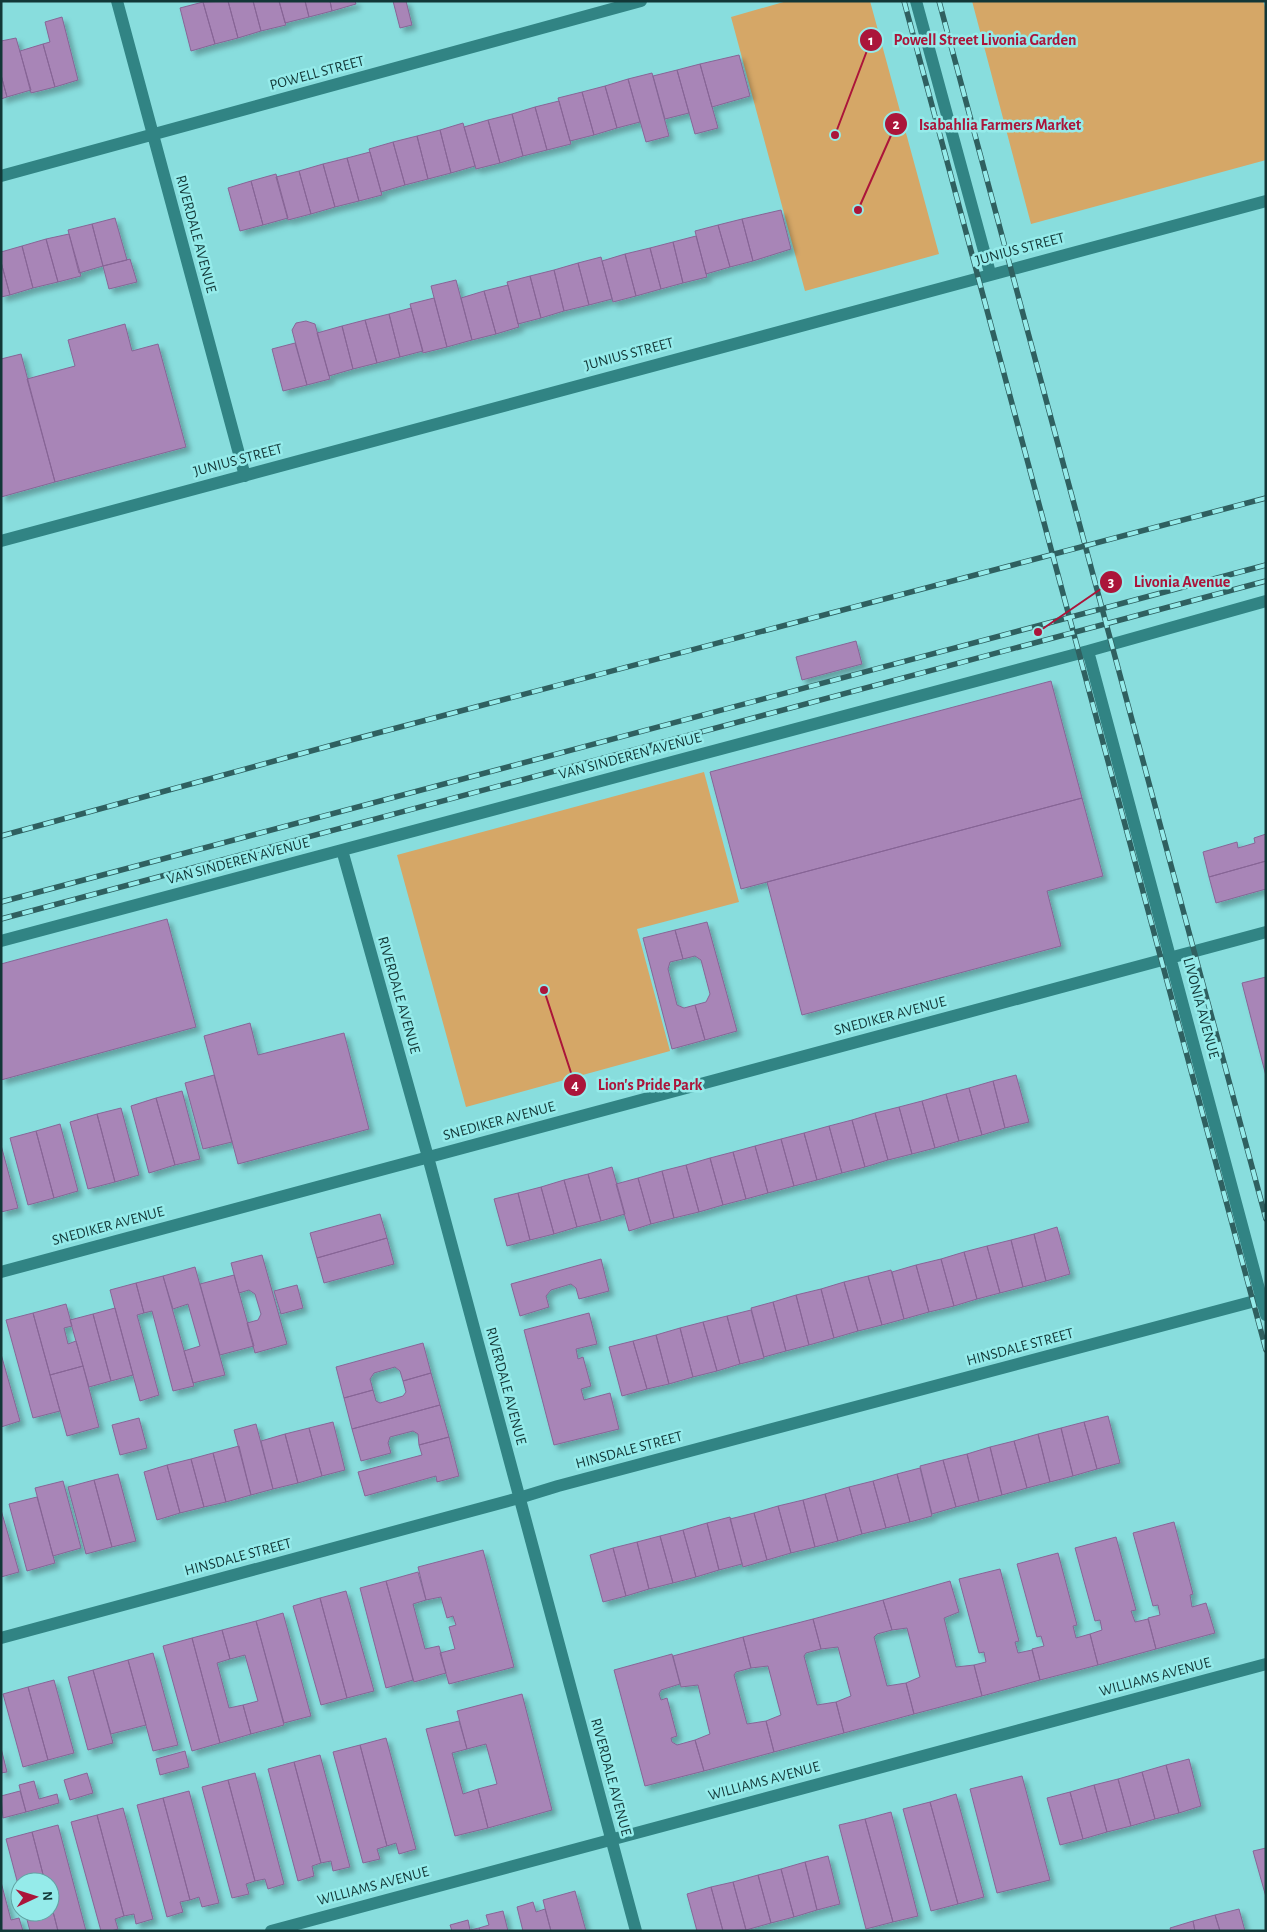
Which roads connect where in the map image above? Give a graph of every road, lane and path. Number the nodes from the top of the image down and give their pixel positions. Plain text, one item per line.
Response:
1 (117, 1) edge
2 (641, 1) edge
3 (916, 1) edge
4 (153, 136) junction
5 (1, 176) edge
6 (1266, 201) edge
7 (990, 273) junction
8 (245, 476) junction
9 (1, 541) edge
10 (1266, 601) edge
11 (1088, 651) junction
12 (342, 850) junction
13 (1266, 932) edge
14 (1, 941) edge
15 (1170, 957) junction
16 (428, 1158) junction
17 (1, 1272) edge
18 (1264, 1299) edge
19 (1266, 1315) edge
20 (519, 1498) junction
21 (1, 1638) edge
22 (1266, 1664) edge
23 (611, 1839) junction
24 (271, 1931) edge
25 (636, 1931) edge

1 - 4 street, RIVERDALE AVENUE
2 - 4 street, POWELL STREET
3 - 7 street
4 - 5 street, POWELL STREET
4 - 8 street, RIVERDALE AVENUE
6 - 7 street, JUNIUS STREET
7 - 8 street, JUNIUS STREET
8 - 9 street, JUNIUS STREET
10 - 11 street, VAN SINDEREN AVENUE
11 - 12 street, VAN SINDEREN AVENUE
11 - 15 street, LIVONIA AVENUE
12 - 14 street, VAN SINDEREN AVENUE
12 - 16 street, RIVERDALE AVENUE
13 - 15 street, SNEDIKER AVENUE
15 - 16 street, SNEDIKER AVENUE
15 - 18 street, LIVONIA AVENUE
16 - 17 street, SNEDIKER AVENUE
16 - 20 street, RIVERDALE AVENUE
18 - 19 street, LIVONIA AVENUE
18 - 20 street, HINSDALE STREET
20 - 21 street, HINSDALE STREET
20 - 23 street, RIVERDALE AVENUE
22 - 23 street, WILLIAMS AVENUE
23 - 24 street, WILLIAMS AVENUE
23 - 25 street, RIVERDALE AVENUE

